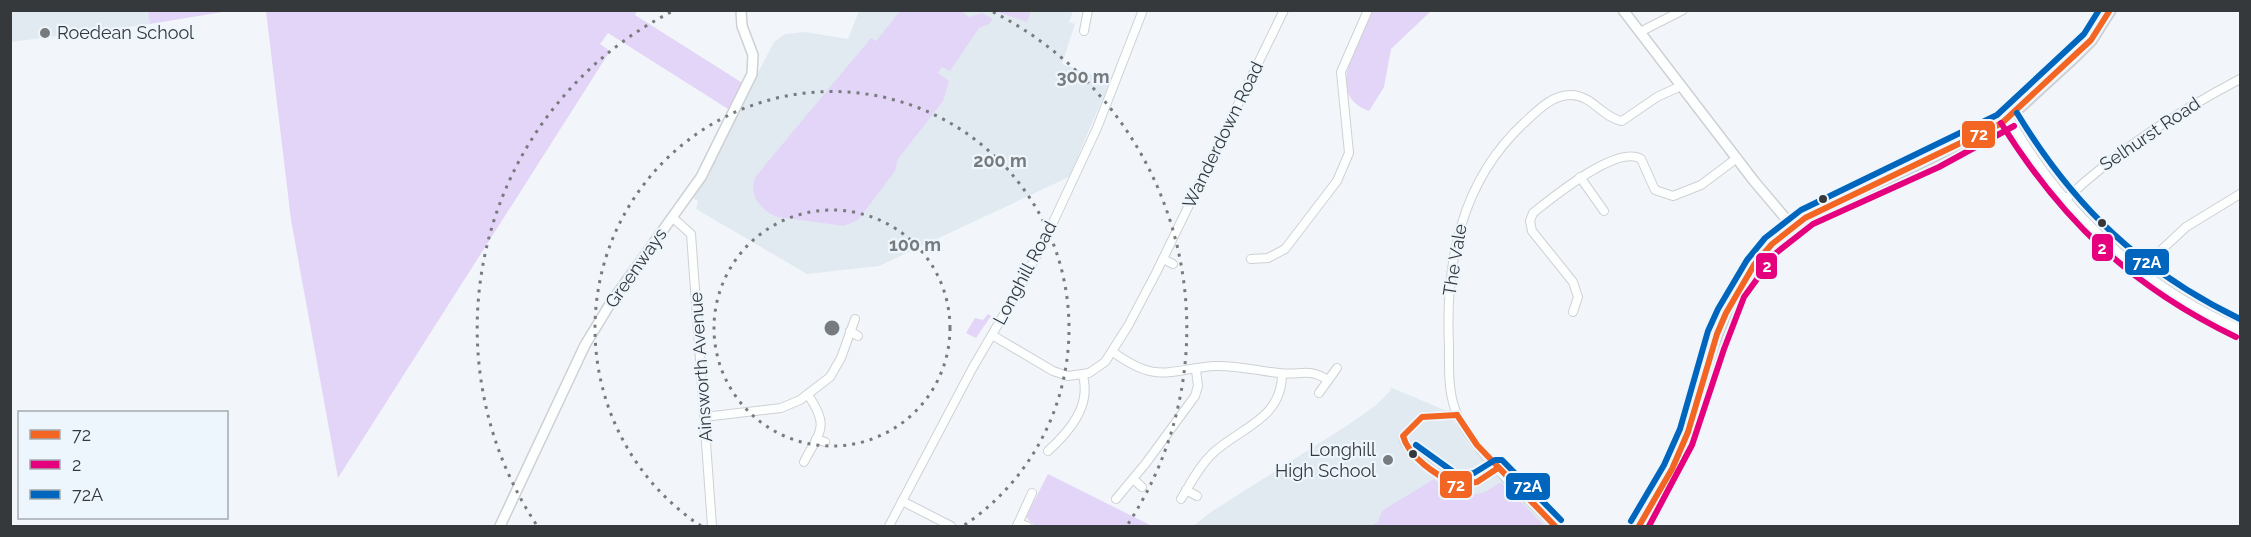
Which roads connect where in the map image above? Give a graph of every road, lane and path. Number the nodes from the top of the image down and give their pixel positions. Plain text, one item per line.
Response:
1 (741, 10) edge
2 (1143, 10) edge
3 (1284, 10) edge
4 (1368, 10) edge
5 (1623, 10) edge
6 (1683, 10) edge
7 (2110, 10) edge
8 (1087, 11) edge
9 (1084, 31) dead end
10 (1640, 32) junction
11 (2241, 79) edge
12 (1681, 86) junction
13 (2009, 118) junction
14 (1737, 158) junction
15 (1580, 177) junction
16 (2241, 194) edge
17 (2066, 199) junction
18 (1604, 211) dead end
19 (672, 218) junction
20 (1792, 226) junction
21 (1163, 259) junction
22 (1251, 259) dead end
23 (1173, 264) dead end
24 (2140, 270) junction
25 (1573, 312) dead end
26 (855, 319) dead end
27 (2241, 329) edge
28 (849, 331) junction
29 (992, 335) junction
30 (858, 336) dead end
31 (1113, 352) junction
32 (1337, 368) dead end
33 (1196, 370) junction
34 (1282, 374) junction
35 (1083, 375) junction
36 (1328, 380) junction
37 (1319, 393) dead end
38 (808, 395) junction
39 (1457, 415) junction
40 (704, 417) junction
41 (1048, 451) dead end
42 (804, 462) dead end
43 (1498, 468) junction
44 (1133, 479) junction
45 (1142, 487) dead end
46 (1186, 490) junction
47 (1032, 493) dead end
48 (1197, 496) dead end
49 (1116, 499) dead end
50 (1181, 499) dead end
51 (902, 501) junction
52 (1017, 525) edge
53 (500, 526) edge
54 (712, 526) edge
55 (889, 526) edge
56 (951, 526) edge
57 (1027, 526) edge
58 (1555, 526) edge
59 (1639, 526) edge

1 - 19 street, Greenways
2 - 29 street, Longhill Road
3 - 21 street, Wanderdown Road
4 - 22 street
5 - 10 street
6 - 10 street
7 - 13 main road
8 - 9 street
10 - 12 street
11 - 17 street, Selhurst Road
12 - 14 street
12 - 39 street, The Vale
13 - 17 street
13 - 20 main road
14 - 15 street
14 - 20 street
15 - 18 street
15 - 25 street
16 - 24 street
17 - 24 street
19 - 40 street, Ainsworth Avenue
19 - 53 street, Greenways
20 - 59 main road
21 - 23 street
21 - 31 street, Wanderdown Road
24 - 27 street
26 - 28 street
28 - 30 street
28 - 38 street
29 - 35 street
29 - 51 street, Longhill Road
31 - 33 street
31 - 35 street, Wanderdown Road
32 - 36 street
33 - 34 street
33 - 44 street
34 - 36 street
34 - 46 street
35 - 41 street
36 - 37 street
38 - 40 street
38 - 42 street
39 - 43 street, The Vale
39 - 43 street
40 - 54 street, Ainsworth Avenue
43 - 58 street, The Vale
44 - 45 street
44 - 49 street
46 - 48 street
46 - 50 street
47 - 52 street
51 - 55 street, Longhill Road
51 - 56 street
52 - 57 street

